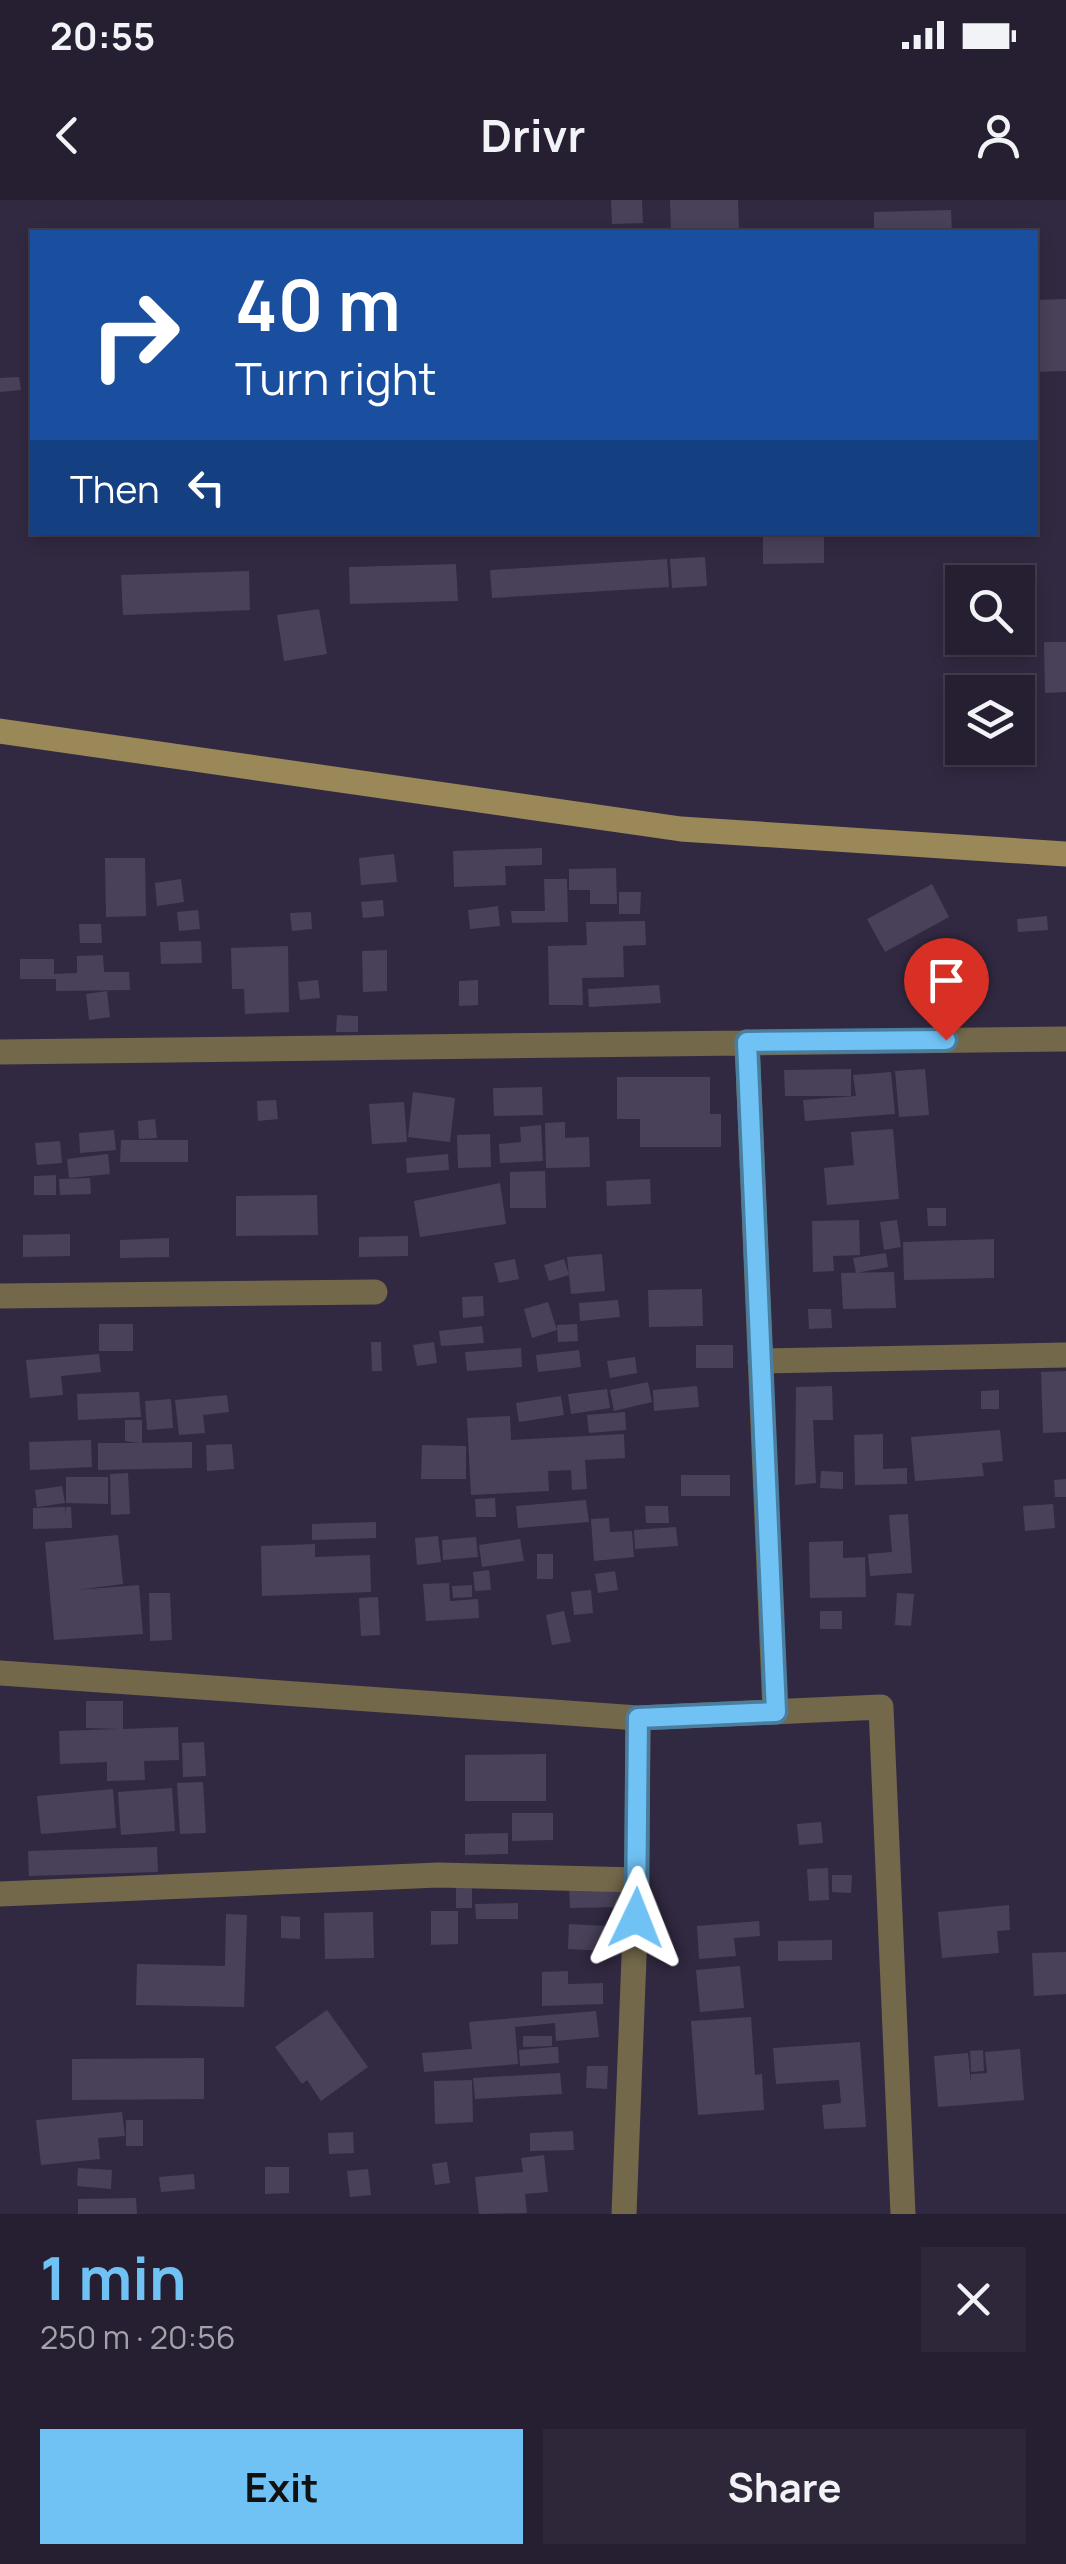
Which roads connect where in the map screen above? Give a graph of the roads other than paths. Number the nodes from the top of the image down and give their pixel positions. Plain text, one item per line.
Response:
1 (0, 731) edge
2 (1066, 854) edge
3 (1066, 1039) edge
4 (747, 1042) junction
5 (0, 1052) edge
6 (376, 1292) dead end
7 (0, 1296) edge
8 (1066, 1355) edge
9 (760, 1361) junction
10 (0, 1673) edge
11 (776, 1712) junction
12 (638, 1718) junction
13 (637, 1880) junction
14 (0, 1894) edge
15 (624, 2214) edge
16 (903, 2214) edge

1 - 2 main road
3 - 4 street
4 - 5 street
4 - 9 street
6 - 7 street
8 - 9 street
9 - 11 street
10 - 12 street
11 - 12 street
11 - 16 street
12 - 13 street
13 - 14 street
13 - 15 street

